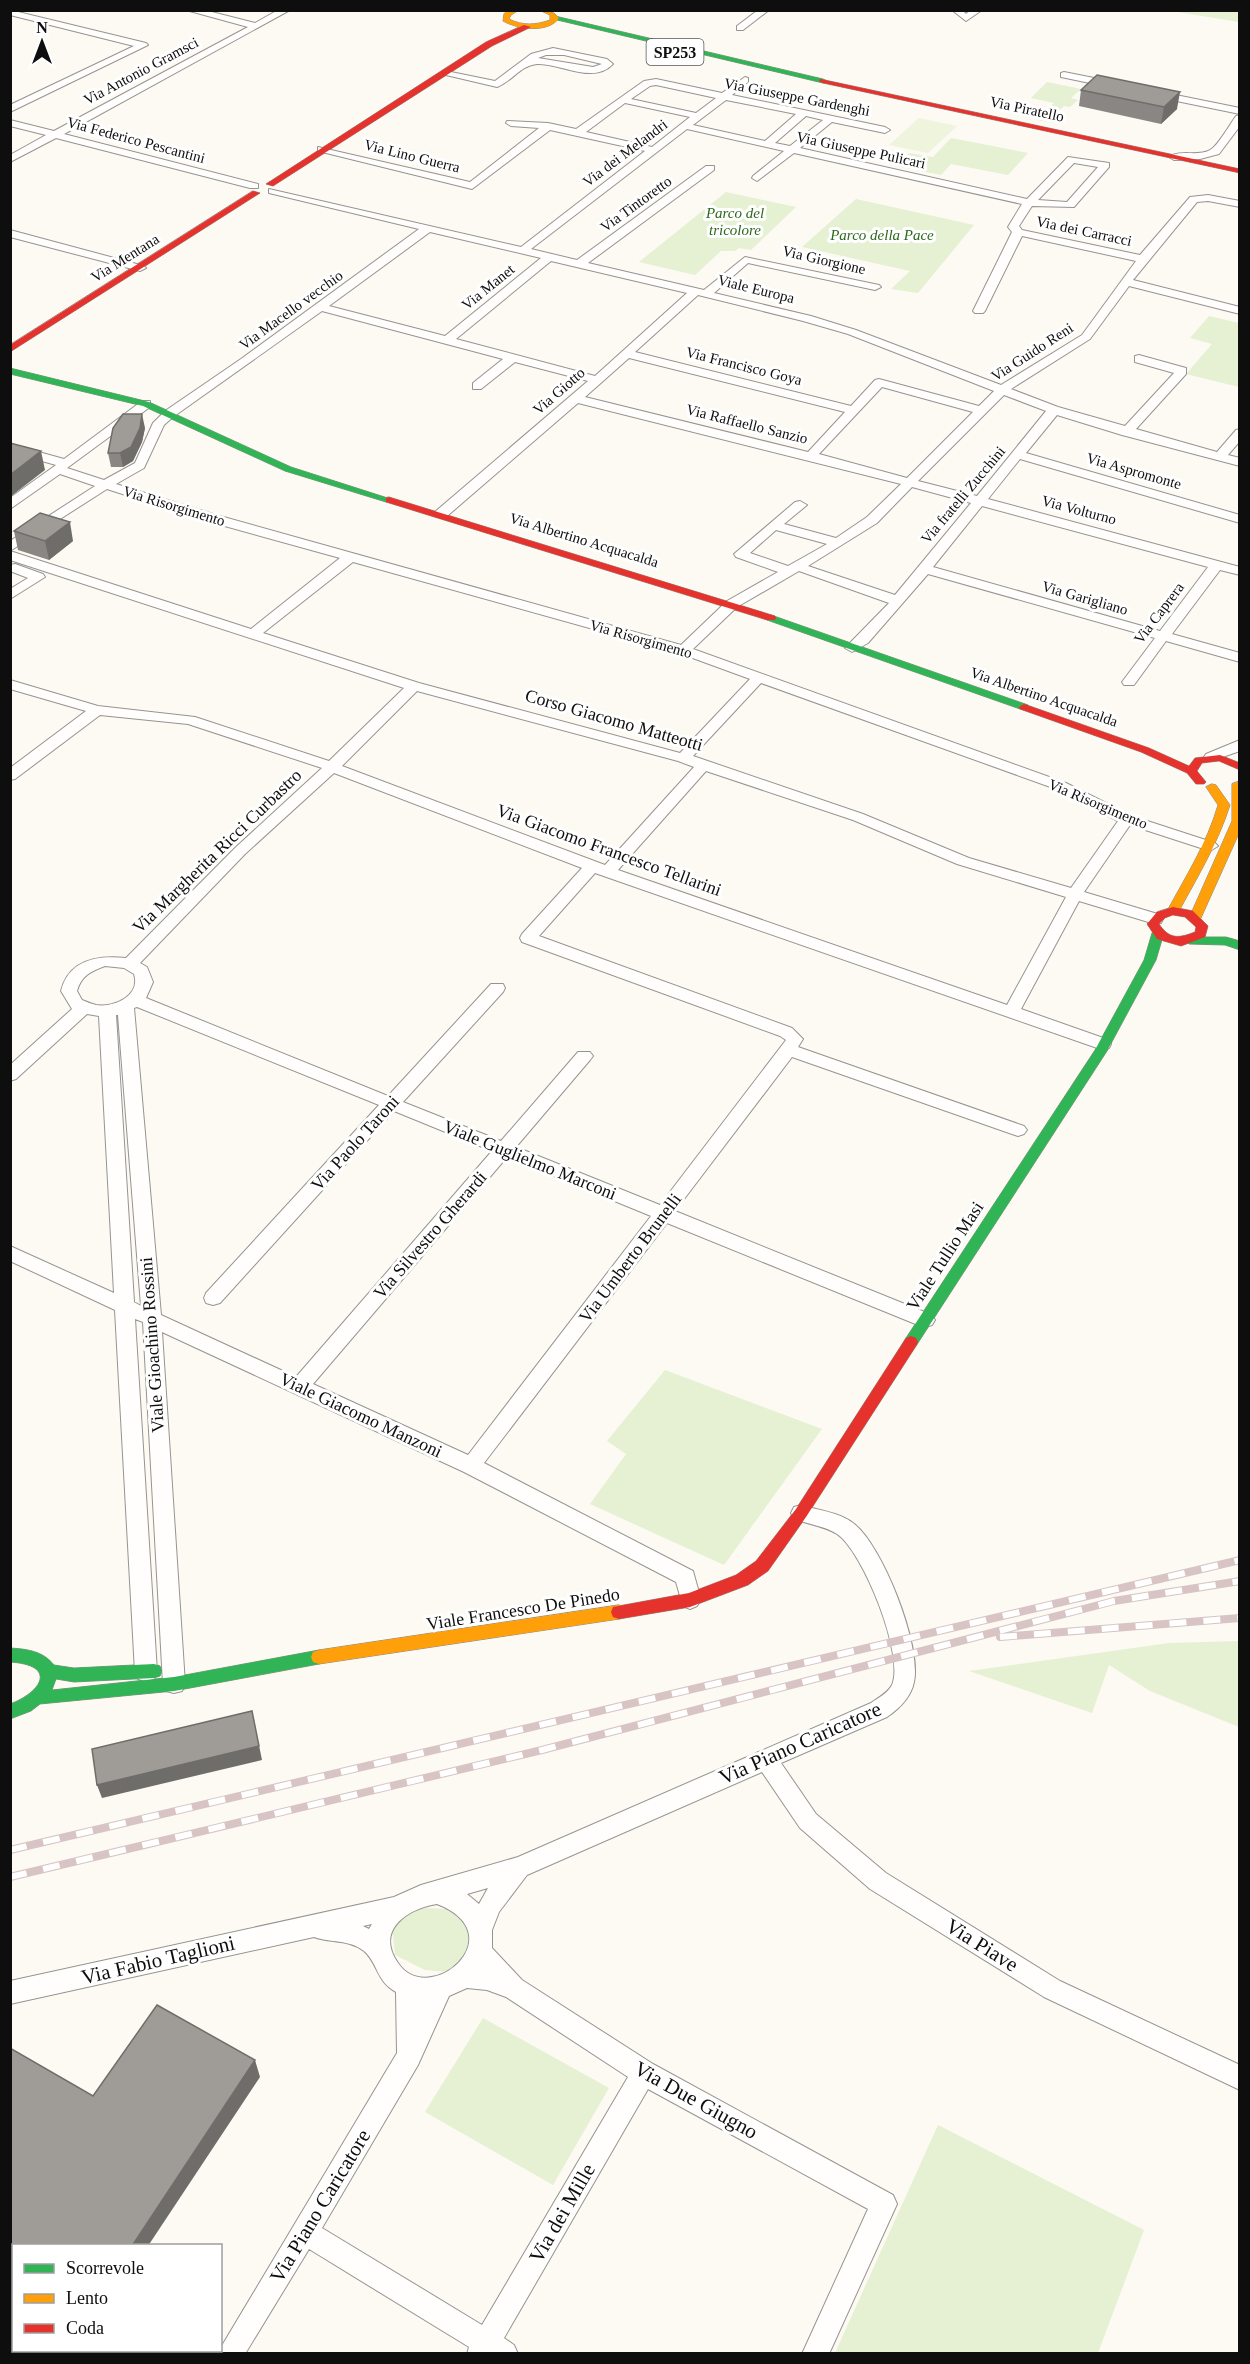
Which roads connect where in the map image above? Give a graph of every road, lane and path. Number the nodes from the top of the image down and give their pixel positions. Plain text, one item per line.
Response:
1 (190, 10) edge
2 (286, 10) edge
3 (765, 10) edge
4 (956, 10) edge
5 (978, 10) edge
6 (10, 12) edge
7 (509, 14) edge
8 (549, 16) edge
9 (257, 26) junction
10 (527, 27) junction
11 (740, 28) dead end
12 (502, 36) junction
13 (527, 63) junction
14 (450, 75) dead end
15 (1064, 75) dead end
16 (745, 80) dead end
17 (1122, 87) edge
18 (1145, 91) edge
19 (723, 97) junction
20 (623, 100) junction
21 (10, 109) edge
22 (1239, 111) edge
23 (804, 113) junction
24 (698, 116) junction
25 (830, 118) junction
26 (1239, 118) edge
27 (10, 123) edge
28 (511, 123) dead end
29 (548, 126) junction
30 (686, 126) junction
31 (885, 130) dead end
32 (577, 133) junction
33 (55, 135) junction
34 (767, 144) junction
35 (322, 149) junction
36 (653, 150) junction
37 (794, 150) junction
38 (1215, 152) junction
39 (1174, 157) junction
40 (10, 159) edge
41 (710, 168) dead end
42 (1235, 170) edge
43 (757, 178) dead end
44 (271, 188) junction
45 (255, 189) junction
46 (1030, 203) junction
47 (1239, 204) edge
48 (429, 227) junction
49 (1018, 232) junction
50 (10, 233) edge
51 (523, 250) junction
52 (549, 256) junction
53 (1143, 259) junction
54 (579, 264) junction
55 (140, 268) junction
56 (1127, 282) junction
57 (875, 287) dead end
58 (701, 292) junction
59 (320, 307) junction
60 (1238, 308) edge
61 (980, 311) dead end
62 (446, 341) junction
63 (10, 349) edge
64 (627, 354) junction
65 (512, 358) junction
66 (1139, 359) dead end
67 (10, 371) edge
68 (597, 380) junction
69 (477, 386) dead end
70 (1002, 390) junction
71 (576, 399) junction
72 (147, 404) junction
73 (853, 410) junction
74 (980, 410) junction
75 (1054, 410) junction
76 (169, 414) junction
77 (1126, 432) junction
78 (1239, 434) edge
79 (10, 448) edge
80 (1019, 455) junction
81 (811, 456) junction
82 (1219, 457) junction
83 (1239, 462) edge
84 (63, 467) junction
85 (909, 482) junction
86 (106, 484) junction
87 (978, 500) junction
88 (10, 505) edge
89 (800, 505) dead end
90 (441, 514) junction
91 (1239, 519) edge
92 (774, 525) junction
93 (838, 543) junction
94 (10, 547) edge
95 (10, 555) edge
96 (350, 557) junction
97 (1217, 564) junction
98 (10, 566) edge
99 (923, 568) junction
100 (794, 569) junction
101 (57, 570) junction
102 (1239, 571) edge
103 (10, 595) edge
104 (898, 601) junction
105 (732, 604) junction
106 (10, 605) edge
107 (254, 633) junction
108 (1161, 637) junction
109 (852, 648) junction
110 (684, 650) junction
111 (1239, 658) edge
112 (758, 678) junction
113 (1129, 682) dead end
114 (10, 684) edge
115 (414, 686) junction
116 (97, 710) junction
117 (1239, 744) edge
118 (683, 758) junction
119 (1200, 762) junction
120 (704, 765) junction
121 (1239, 765) edge
122 (332, 767) junction
123 (10, 776) edge
124 (1239, 784) edge
125 (1212, 787) junction
126 (1127, 819) junction
127 (1210, 846) junction
128 (592, 866) junction
129 (608, 872) junction
130 (1076, 893) junction
131 (1173, 911) junction
132 (1199, 922) junction
133 (1156, 926) junction
134 (1187, 941) junction
135 (1233, 944) edge
136 (1150, 960) junction
137 (130, 964) junction
138 (497, 988) dead end
139 (123, 1006) junction
140 (83, 1008) junction
141 (1011, 1012) junction
142 (1103, 1044) junction
143 (788, 1050) junction
144 (584, 1056) dead end
145 (10, 1075) edge
146 (391, 1103) junction
147 (1018, 1130) dead end
148 (504, 1149) junction
149 (663, 1214) junction
150 (10, 1253) edge
151 (213, 1298) dead end
152 (126, 1308) junction
153 (152, 1320) junction
154 (925, 1320) junction
155 (299, 1386) junction
156 (471, 1466) junction
157 (801, 1513) junction
158 (762, 1566) joint
159 (690, 1600) junction
160 (13, 1652) edge
161 (49, 1671) junction
162 (146, 1672) junction
163 (174, 1676) junction
164 (42, 1698) junction
165 (10, 1712) edge
166 (766, 1759) junction
167 (522, 1866) junction
168 (437, 1893) junction
169 (394, 1908) junction
170 (305, 1927) junction
171 (480, 1940) junction
172 (379, 1950) junction
173 (464, 1976) junction
174 (408, 1985) junction
175 (440, 1988) junction
176 (514, 1988) junction
177 (10, 1993) edge
178 (409, 2057) junction
179 (644, 2073) junction
180 (1239, 2078) edge
181 (305, 2232) junction
182 (490, 2350) edge
183 (230, 2354) edge
184 (815, 2354) edge

1 - 9 street
2 - 9 street, Via Antonio Gramsci
3 - 11 street
4 - 5 street
6 - 21 street
7 - 10 main road, Via Piratello / SP253
7 - 12 main road
8 - 10 main road, Via Piratello / SP253
8 - 39 main road, Via Piratello / SP253
9 - 33 street, Via Antonio Gramsci
10 - 12 main road
12 - 35 main road
13 - 13 street
13 - 14 street
15 - 17 street
16 - 19 street, Via dei Melandri
18 - 22 street
19 - 20 street, Via Giuseppe Gardenghi
19 - 23 street, Via Giuseppe Gardenghi
19 - 24 street, Via dei Melandri
20 - 24 street
20 - 32 street, Via Giuseppe Gardenghi
23 - 25 street, Via Giuseppe Gardenghi
23 - 34 street
24 - 30 street, Via dei Melandri
25 - 31 street, Via Giuseppe Gardenghi
25 - 37 street
26 - 38 street
27 - 33 street, Via Federico Pescantini
28 - 29 street
29 - 32 street
29 - 35 street, Via Lino Guerra
30 - 34 street, Via Giuseppe Pulicari
30 - 36 street, Via dei Melandri
32 - 36 street
33 - 40 street, Via Antonio Gramsci
33 - 45 street, Via Federico Pescantini
34 - 37 street, Via Giuseppe Pulicari
35 - 44 main road
36 - 51 street, Via dei Melandri
37 - 43 street
37 - 46 street, Via Giuseppe Pulicari
38 - 39 street
38 - 42 street
39 - 42 main road, Via Piratello
41 - 54 street, Via Tintoretto
44 - 45 main road
44 - 48 street, Viale Europa
45 - 55 main road, Via Mentana
46 - 46 street, Via Giuseppe Pulicari
46 - 49 street, Via dei Carracci
47 - 53 street, Via Guido Reni
48 - 51 street, Viale Europa
48 - 59 street, Via Macello vecchio
49 - 53 street, Via dei Carracci
49 - 61 street, Via dei Carracci
50 - 55 street
51 - 52 street, Viale Europa
52 - 54 street, Viale Europa
52 - 62 street, Via Manet
53 - 56 street, Via Guido Reni
54 - 58 street, Viale Europa
55 - 63 main road, Via Mentana
56 - 60 street
56 - 70 street, Via Guido Reni
57 - 58 street, Via Giorgione
58 - 64 street, Via Giotto
58 - 70 street, Viale Europa
59 - 62 street
59 - 76 street, Via Macello vecchio
62 - 65 street
64 - 68 street, Via Giotto
64 - 73 street, Via Francisco Goya
65 - 68 street
65 - 69 street
66 - 77 street
67 - 72 main road, Via Albertino Acquacalda
68 - 71 street, Via Giotto
70 - 74 street, Via Guido Reni
70 - 75 street, Viale Europa
71 - 81 street, Via Raffaello Sanzio
71 - 90 street, Via Giotto
72 - 76 main road, Via Albertino Acquacalda
72 - 84 street
73 - 74 street
73 - 81 street
74 - 85 street, Via Guido Reni
75 - 77 street, Viale Europa
75 - 80 street, Via fratelli Zucchini
76 - 86 street
76 - 90 main road, Via Albertino Acquacalda
77 - 82 street, Viale Europa
78 - 82 street
79 - 84 street, Via Risorgimento
80 - 87 street, Via fratelli Zucchini
80 - 91 street, Via Aspromonte
81 - 85 street, Via Raffaello Sanzio
82 - 83 street, Viale Europa
84 - 86 street, Via Risorgimento
84 - 88 street
85 - 87 street, Via Volturno
85 - 93 street, Via Guido Reni
86 - 94 street
86 - 96 street, Via Risorgimento
87 - 97 street, Via Volturno
87 - 99 street, Via fratelli Zucchini
89 - 92 street
90 - 105 main road, Via Albertino Acquacalda
92 - 93 street
92 - 100 street
93 - 100 street, Via Guido Reni
95 - 101 street, Corso Giacomo Matteotti
96 - 107 street
96 - 110 street, Via Risorgimento
97 - 102 street, Via Volturno
97 - 108 street, Via Caprera
98 - 103 street
99 - 104 street, Via fratelli Zucchini
99 - 108 street, Via Garigliano
100 - 104 street
100 - 105 street, Via Guido Reni
101 - 106 street
101 - 107 street, Corso Giacomo Matteotti
104 - 109 street, Via fratelli Zucchini
105 - 109 main road, Via Albertino Acquacalda
105 - 110 street, Via Guido Reni
107 - 115 street, Corso Giacomo Matteotti
108 - 111 street, Via Garigliano
108 - 113 street, Via Caprera
109 - 119 main road, Via Albertino Acquacalda
110 - 112 street, Via Risorgimento
112 - 118 street
112 - 126 street, Via Risorgimento
114 - 116 street, Via Giacomo Francesco Tellarini
115 - 118 street, Corso Giacomo Matteotti
115 - 122 street, Via Margherita Ricci Curbastro
116 - 122 street, Via Giacomo Francesco Tellarini
116 - 123 street
117 - 119 street
118 - 120 street, Corso Giacomo Matteotti
119 - 121 main road
119 - 125 main road
120 - 129 street
120 - 130 street, Corso Giacomo Matteotti
122 - 128 street, Via Giacomo Francesco Tellarini
122 - 137 street, Via Margherita Ricci Curbastro
124 - 125 main road
124 - 132 main road
125 - 127 main road
126 - 127 street, Via Risorgimento
126 - 130 street
127 - 131 main road
128 - 129 street, Via Giacomo Francesco Tellarini
128 - 143 street
129 - 141 street, Via Giacomo Francesco Tellarini
130 - 133 street, Corso Giacomo Matteotti
130 - 141 street
131 - 132 main road
131 - 133 main road
132 - 134 main road
132 - 135 main road
133 - 134 main road
133 - 136 main road, Viale Tullio Masi
134 - 135 main road
134 - 136 main road
136 - 142 main road, Viale Tullio Masi
137 - 139 street
137 - 140 street
138 - 146 street, Via Paolo Taroni
139 - 140 street
139 - 146 street, Viale Guglielmo Marconi
139 - 152 street, Viale Gioachino Rossini
139 - 153 street, Viale Gioachino Rossini
140 - 145 street
141 - 142 street, Via Giacomo Francesco Tellarini
142 - 154 main road, Viale Tullio Masi
143 - 147 street
143 - 149 street, Via Umberto Brunelli
144 - 148 street, Via Silvestro Gherardi
146 - 148 street, Viale Guglielmo Marconi
146 - 151 street, Via Paolo Taroni
148 - 149 street, Viale Guglielmo Marconi
148 - 155 street, Via Silvestro Gherardi
149 - 154 street, Viale Guglielmo Marconi
149 - 156 street, Via Umberto Brunelli
150 - 152 street, Viale Giacomo Manzoni
152 - 153 street, Viale Giacomo Manzoni
152 - 162 street, Viale Gioachino Rossini
153 - 155 street, Viale Giacomo Manzoni
153 - 163 street, Viale Gioachino Rossini
154 - 157 main road, Viale Tullio Masi
155 - 156 street, Viale Giacomo Manzoni
156 - 159 street, Viale Giacomo Manzoni
157 - 158 main road, Viale Tullio Masi
157 - 166 street, Via Piano Caricatore
158 - 159 main road, Viale Francesco De Pinedo
159 - 163 main road, Viale Francesco De Pinedo
160 - 161 main road
161 - 162 main road, Viale Francesco De Pinedo
161 - 164 main road
162 - 163 main road, Viale Francesco De Pinedo
163 - 164 main road, Viale Francesco De Pinedo
164 - 165 main road
166 - 167 street, Via Piano Caricatore
166 - 180 street, Via Piave
167 - 168 street, Via Piano Caricatore
167 - 171 street, Via Piano Caricatore
168 - 169 street
168 - 171 street
169 - 170 street, Via Fabio Taglioni
169 - 172 street
170 - 172 street, Via Fabio Taglioni
170 - 177 street, Via Fabio Taglioni
171 - 173 street
171 - 176 street, Via Due Giugno
172 - 174 street
173 - 175 street
173 - 176 street, Via Due Giugno
174 - 175 street
174 - 178 street
175 - 178 street, Via Piano Caricatore
176 - 179 street, Via Due Giugno
178 - 181 street, Via Piano Caricatore
179 - 182 street, Via dei Mille
179 - 184 street, Via Due Giugno
181 - 182 street
181 - 183 street, Via Piano Caricatore

